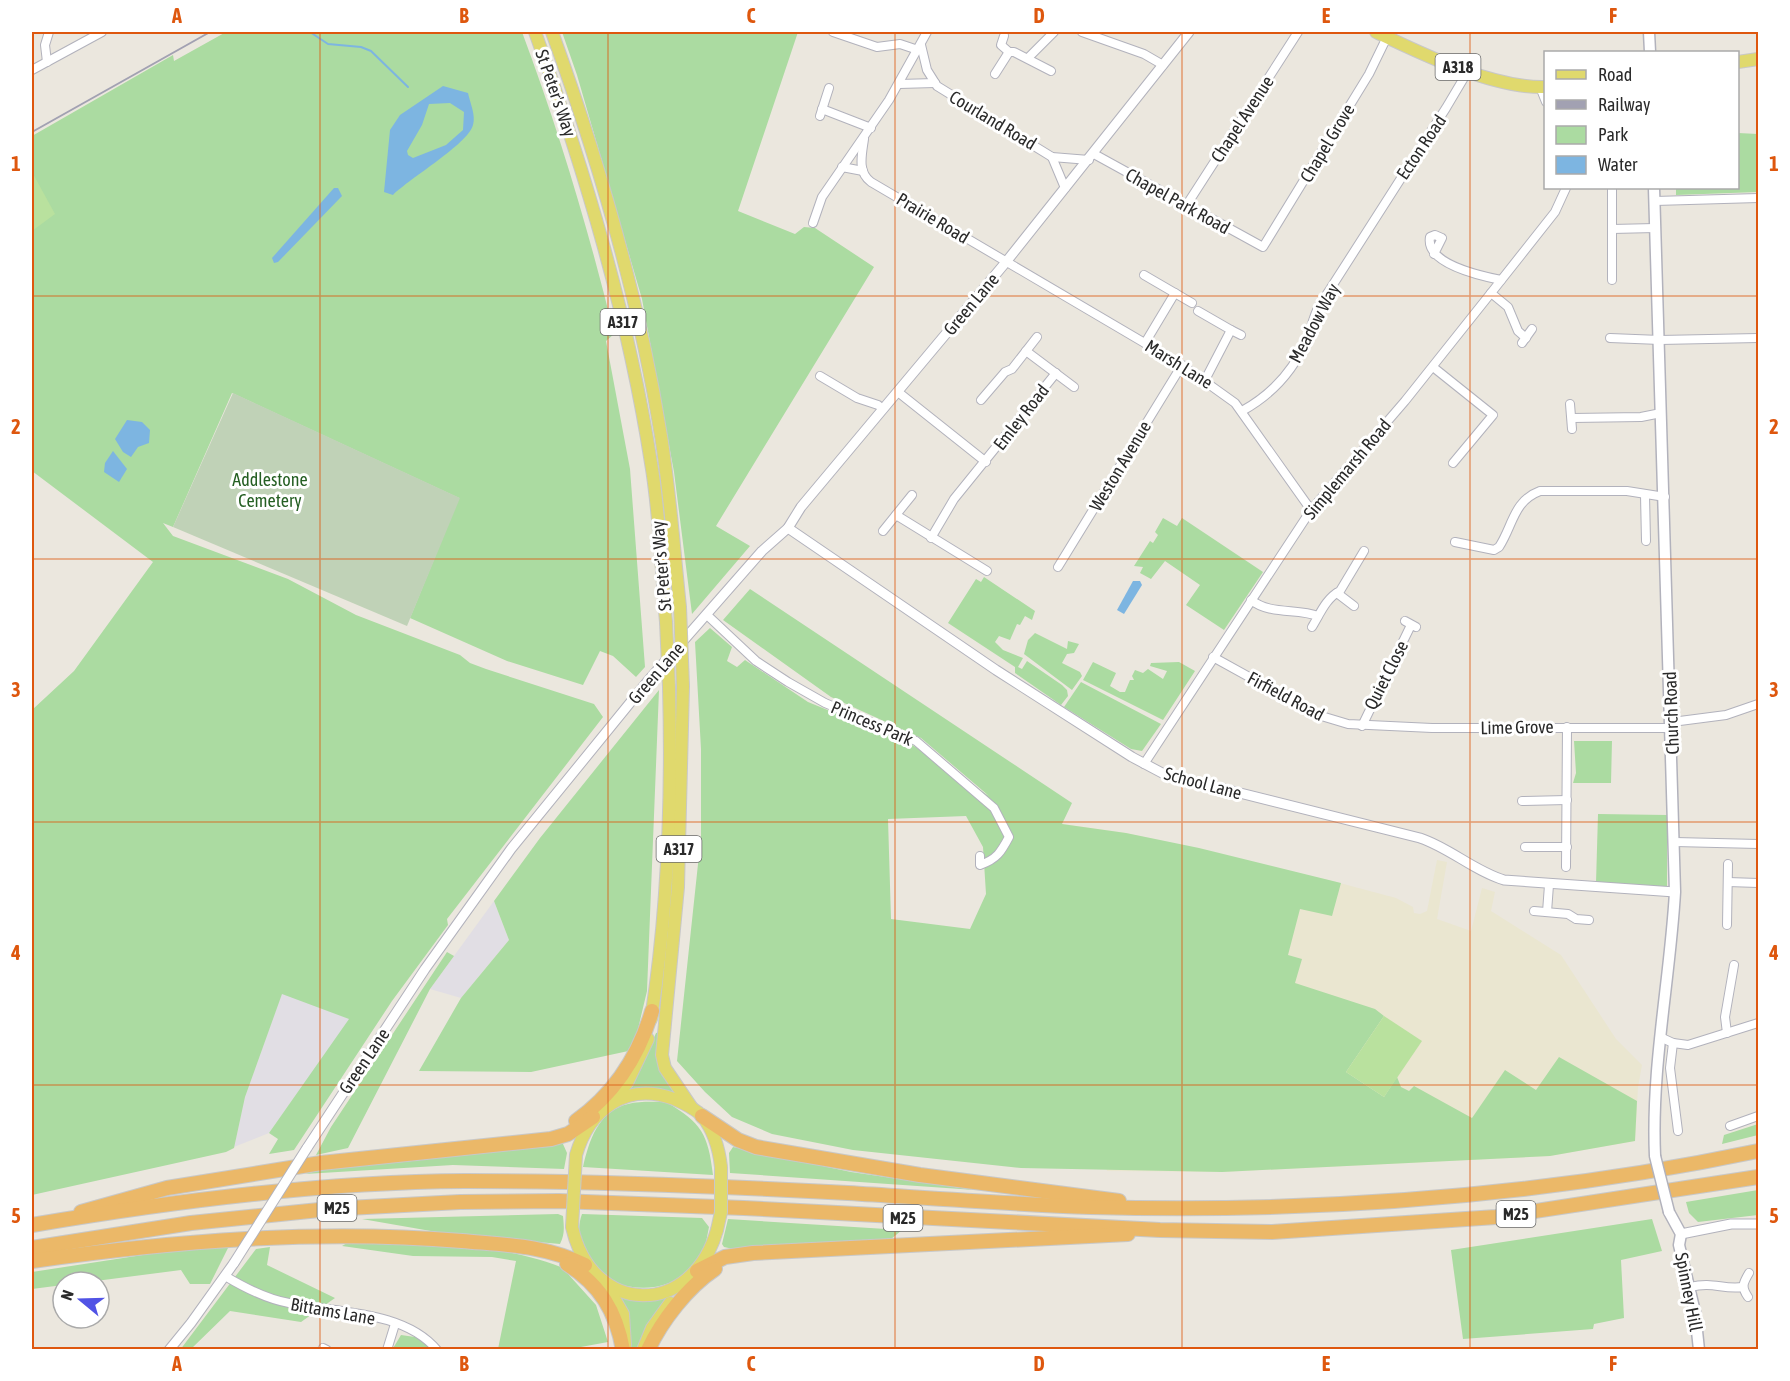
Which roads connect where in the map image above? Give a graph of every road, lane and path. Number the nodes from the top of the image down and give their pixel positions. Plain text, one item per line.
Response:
1 (49, 32) edge
2 (102, 32) edge
3 (535, 32) edge
4 (552, 32) edge
5 (927, 32) edge
6 (1054, 32) edge
7 (1082, 32) edge
8 (1189, 32) edge
9 (1298, 32) edge
10 (1649, 32) edge
11 (838, 33) edge
12 (91, 34) edge
13 (1382, 34) edge
14 (1004, 36) dead end
15 (919, 47) junction
16 (1650, 51) edge
17 (1009, 52) junction
18 (1029, 57) junction
19 (1758, 59) edge
20 (47, 62) junction
21 (1739, 62) edge
22 (1163, 65) junction
23 (32, 70) edge
24 (1467, 70) junction
25 (1051, 71) dead end
26 (995, 74) dead end
27 (935, 83) junction
28 (899, 84) junction
29 (1543, 87) edge
30 (828, 88) dead end
31 (871, 128) junction
32 (864, 139) junction
33 (1053, 157) junction
34 (1091, 157) junction
35 (843, 167) junction
36 (863, 171) junction
37 (1065, 188) junction
38 (1566, 189) edge
39 (1611, 189) edge
40 (1654, 189) edge
41 (1758, 198) edge
42 (1655, 201) junction
43 (1186, 206) junction
44 (1373, 223) joint
45 (813, 224) dead end
46 (1655, 228) junction
47 (1612, 229) junction
48 (1263, 247) joint
49 (1434, 254) dead end
50 (1006, 262) junction
51 (1144, 274) dead end
52 (1502, 280) junction
53 (1612, 280) dead end
54 (1175, 293) junction
55 (1491, 293) junction
56 (1192, 303) dead end
57 (1198, 311) dead end
58 (1532, 329) dead end
59 (1231, 330) junction
60 (1241, 335) dead end
61 (1037, 337) dead end
62 (1610, 338) dead end
63 (1758, 338) edge
64 (1660, 340) junction
65 (1145, 343) junction
66 (1026, 351) junction
67 (1182, 365) junction
68 (1433, 367) junction
69 (1056, 373) junction
70 (820, 376) dead end
71 (1205, 380) junction
72 (1074, 387) dead end
73 (898, 392) junction
74 (981, 400) dead end
75 (1570, 404) dead end
76 (883, 409) junction
77 (1242, 411) junction
78 (1661, 413) junction
79 (1573, 418) junction
80 (1572, 429) dead end
81 (986, 462) junction
82 (1453, 463) dead end
83 (912, 495) dead end
84 (1645, 495) junction
85 (1665, 497) junction
86 (1311, 510) junction
87 (896, 515) junction
88 (788, 528) junction
89 (883, 531) dead end
90 (931, 538) junction
91 (1646, 541) dead end
92 (1455, 542) dead end
93 (1365, 551) dead end
94 (1058, 567) dead end
95 (987, 571) dead end
96 (1337, 593) junction
97 (1251, 600) junction
98 (1354, 606) dead end
99 (707, 615) junction
100 (1318, 616) junction
101 (1411, 624) dead end
102 (1312, 627) dead end
103 (1213, 657) junction
104 (1758, 704) edge
105 (1672, 725) junction
106 (1362, 726) junction
107 (1567, 727) junction
108 (1144, 764) junction
109 (1567, 800) junction
110 (1522, 801) dead end
111 (1675, 842) junction
112 (1758, 844) edge
113 (1526, 847) dead end
114 (1566, 847) junction
115 (980, 856) dead end
116 (1728, 864) dead end
117 (1566, 867) dead end
118 (1728, 882) junction
119 (1758, 883) edge
120 (1549, 885) junction
121 (1676, 892) junction
122 (1534, 911) dead end
123 (1547, 912) junction
124 (1589, 920) dead end
125 (1727, 925) dead end
126 (1734, 965) dead end
127 (652, 1011) junction
128 (1758, 1023) edge
129 (1727, 1033) junction
130 (1660, 1037) junction
131 (1672, 1043) junction
132 (609, 1104) junction
133 (697, 1112) junction
134 (1758, 1116) edge
135 (593, 1117) junction
136 (1730, 1126) dead end
137 (1678, 1131) dead end
138 (527, 1140) junction
139 (1758, 1151) edge
140 (1758, 1178) edge
141 (1146, 1206) junction
142 (57, 1221) junction
143 (1758, 1224) edge
144 (32, 1226) edge
145 (1160, 1230) junction
146 (1681, 1234) junction
147 (484, 1243) junction
148 (32, 1248) edge
149 (775, 1252) junction
150 (32, 1261) edge
151 (585, 1264) junction
152 (694, 1274) junction
153 (1749, 1274) dead end
154 (225, 1276) junction
155 (604, 1282) junction
156 (1690, 1287) junction
157 (1743, 1287) junction
158 (1748, 1297) dead end
159 (394, 1324) junction
160 (169, 1350) edge
161 (387, 1350) edge
162 (437, 1350) edge
163 (624, 1350) edge
164 (643, 1350) edge
165 (648, 1350) edge
166 (1699, 1350) edge

1 - 20 street
2 - 12 street
3 - 127 main road, St Peter's Way / A317, bridge
4 - 133 main road, St Peter's Way / A317, bridge
5 - 15 street
6 - 18 street
7 - 22 street
8 - 22 street, Green Lane
9 - 43 street, Chapel Avenue
10 - 16 main road
11 - 15 street
12 - 20 street
13 - 24 main road, A318
13 - 48 street, Chapel Grove
14 - 17 street
15 - 27 street, Courland Road
15 - 28 street
17 - 18 street
17 - 26 street
18 - 25 street
19 - 21 main road
20 - 23 street
22 - 34 street, Green Lane
24 - 29 main road, A318
24 - 44 street, Ecton Road
27 - 28 street, Courland Road
27 - 33 street, Courland Road
28 - 31 street
30 - 31 street
31 - 32 street
32 - 35 street
32 - 36 street
33 - 34 street, Courland Road
33 - 37 street, Courland Road
34 - 37 street, Green Lane
34 - 43 street, Chapel Park Road
35 - 36 street, Prairie Road
35 - 45 street
36 - 50 street, Prairie Road
37 - 50 street, Green Lane
38 - 52 street, Simplemarsh Road
39 - 47 street
40 - 42 main road, Church Road
41 - 42 street
42 - 46 main road, Church Road
43 - 48 street, Chapel Park Road
44 - 77 street, Meadow Way
46 - 47 street
46 - 64 main road, Church Road
47 - 53 street
49 - 52 street
50 - 65 street, Marsh Lane
50 - 73 street, Green Lane
51 - 54 street
52 - 55 street, Simplemarsh Road
54 - 56 street
54 - 65 street
55 - 58 street
55 - 68 street, Simplemarsh Road
57 - 59 street
59 - 60 street
59 - 71 street
61 - 66 street, Emley Road
62 - 64 street
63 - 64 street
64 - 78 main road, Church Road
65 - 67 street, Marsh Lane
66 - 69 street, Emley Road
66 - 74 street, Emley Road
67 - 71 street, Marsh Lane
67 - 94 street, Weston Avenue
68 - 82 street
68 - 86 street, Simplemarsh Road
69 - 72 street, Emley Road
69 - 81 street, Emley Road
70 - 76 street
71 - 77 street, Marsh Lane
73 - 76 street, Green Lane
73 - 81 street, Emley Road
75 - 79 street
76 - 88 street, Green Lane
77 - 86 street, Marsh Lane
78 - 79 street
78 - 85 main road, Church Road
79 - 80 street
81 - 90 street, Emley Road
83 - 87 street
84 - 85 street
84 - 91 street
84 - 92 street
85 - 105 main road, Church Road
86 - 97 street, Simplemarsh Road
87 - 89 street
87 - 90 street
88 - 99 street, Green Lane
88 - 108 street, School Lane
90 - 95 street
93 - 96 street
96 - 98 street
96 - 100 street
97 - 100 street
97 - 103 street, Simplemarsh Road
99 - 115 street, Princess Park
99 - 154 street, Green Lane, bridge
100 - 102 street
101 - 106 street, Quiet Close
103 - 106 street, Firfield Road
103 - 108 street, Simplemarsh Road
104 - 105 street, Lime Grove
105 - 107 street, Lime Grove
105 - 111 main road, Church Road
106 - 107 street, Lime Grove
107 - 109 street
108 - 120 street, School Lane
109 - 110 street
109 - 114 street
111 - 112 street
111 - 121 main road, Church Road
113 - 114 street
114 - 117 street
116 - 118 street
118 - 119 street
118 - 125 street
120 - 121 street, School Lane
120 - 123 street
121 - 130 main road, Church Road
122 - 123 street
123 - 124 street
126 - 129 street
127 - 132 main road, St Peter's Way / A317
127 - 138 highway, M25
128 - 129 street
129 - 131 street
130 - 131 street
130 - 146 main road, Church Road, bridge
131 - 137 street
132 - 133 main road
132 - 135 main road
133 - 141 highway, M25
133 - 152 main road, bridge
134 - 136 street
135 - 138 highway, M25
135 - 151 main road, bridge
138 - 142 highway, M25
139 - 141 highway, M25
140 - 145 highway, M25
141 - 142 highway, M25
142 - 144 highway, M25
143 - 146 street
145 - 148 highway, M25
145 - 149 highway, M25
146 - 156 main road, Spinney Hill
147 - 150 highway, M25
147 - 151 highway, M25
147 - 163 highway, M25
149 - 152 highway, M25
149 - 165 highway, M25
151 - 155 main road
152 - 155 main road
152 - 164 main road
153 - 157 street
154 - 159 street, Bittams Lane
154 - 160 street, Green Lane
155 - 163 main road
156 - 157 street
156 - 166 main road, Spinney Hill
157 - 158 street
159 - 161 street
159 - 162 street, Bittams Lane

